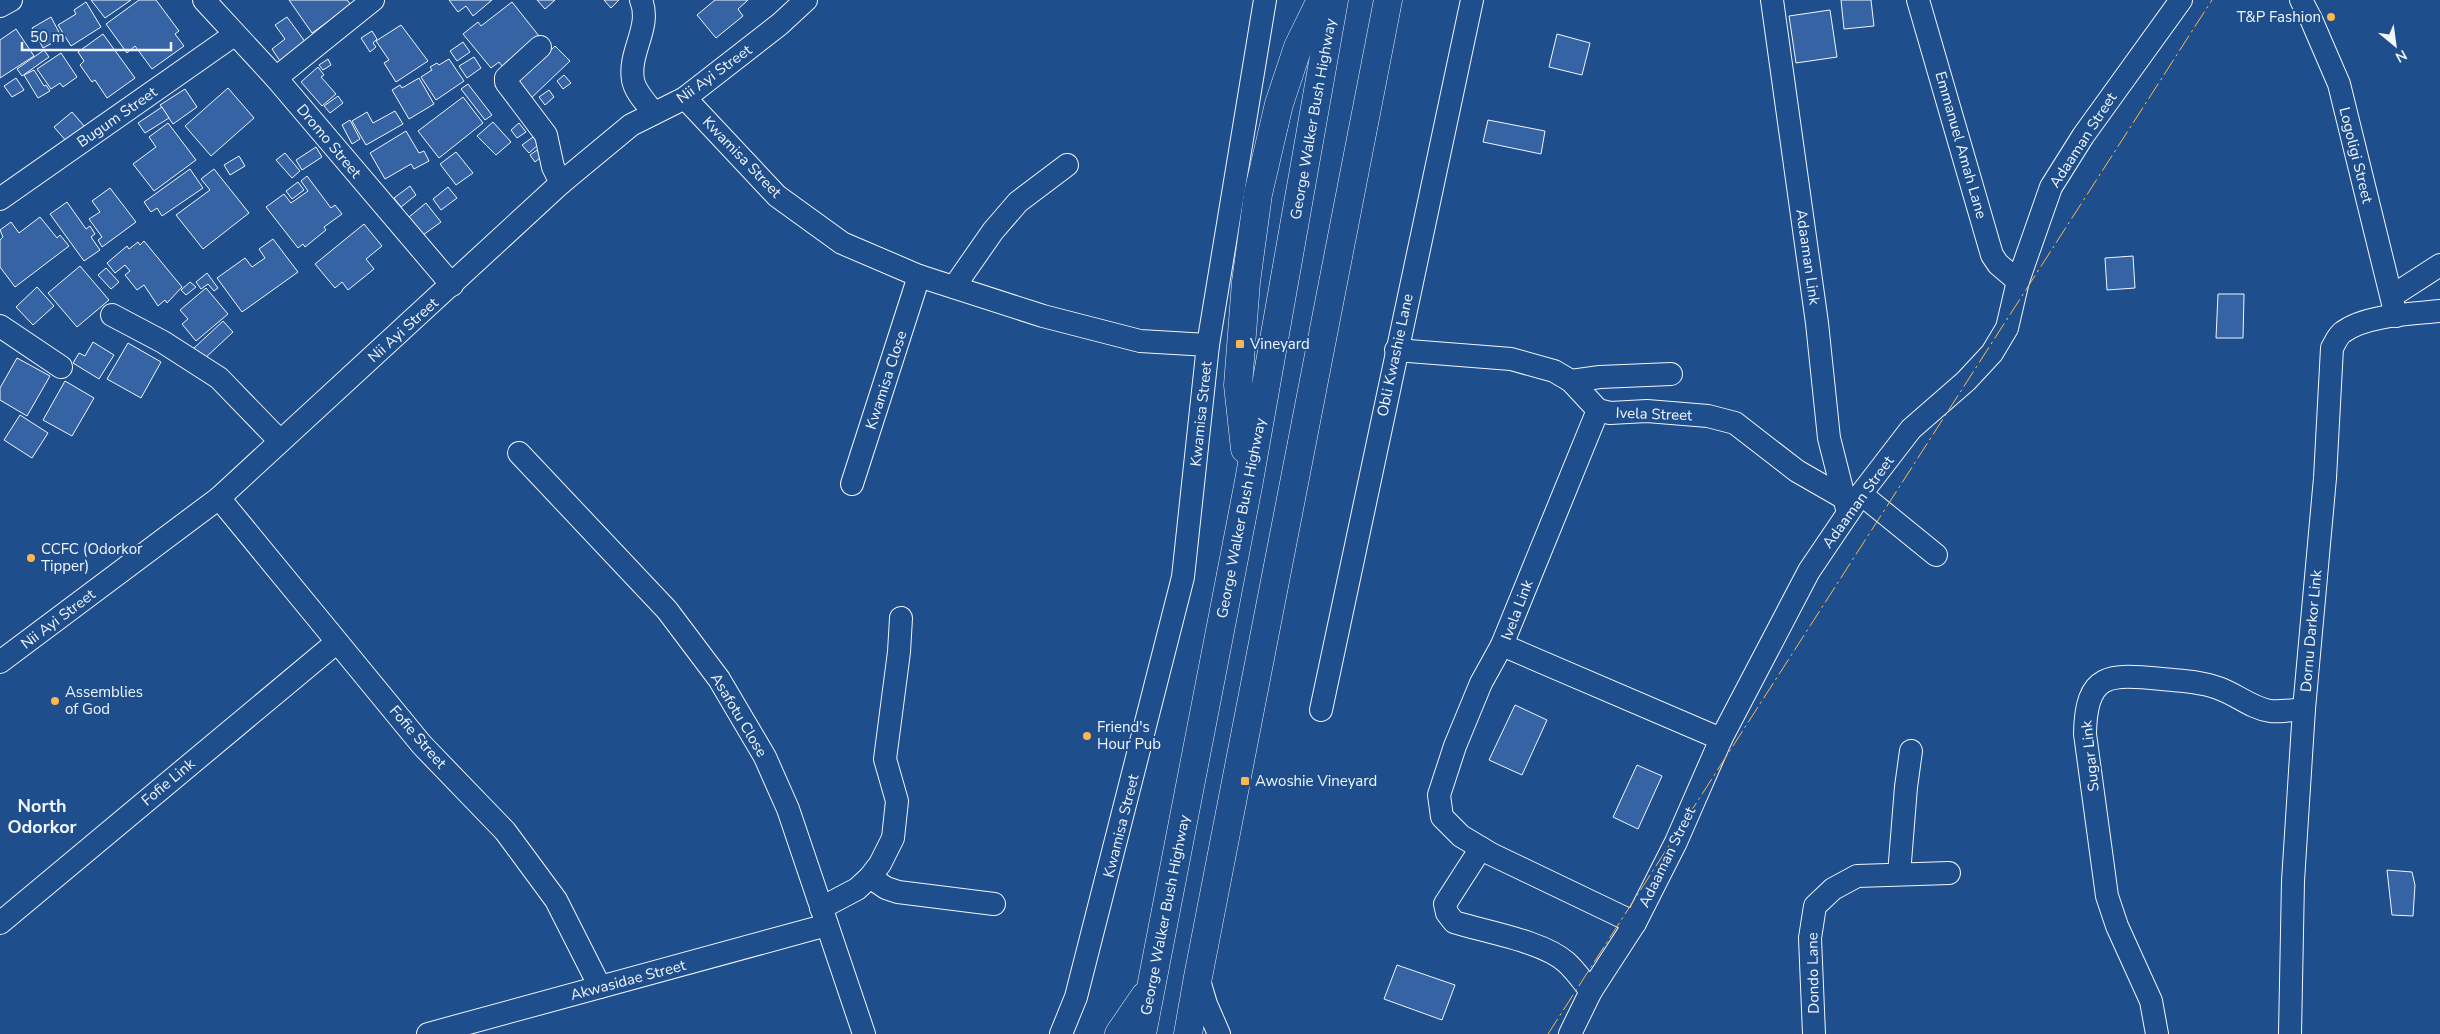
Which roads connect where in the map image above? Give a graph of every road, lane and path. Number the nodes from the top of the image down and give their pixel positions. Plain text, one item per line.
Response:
1 (11, 0) edge
2 (204, 0) edge
3 (373, 0) edge
4 (641, 0) edge
5 (806, 0) edge
6 (1265, 0) edge
7 (1321, 0) edge
8 (1334, 0) edge
9 (1388, 0) edge
10 (1472, 0) edge
11 (1772, 0) edge
12 (1918, 0) edge
13 (2182, 0) edge
14 (2301, 0) edge
15 (0, 6) edge
16 (234, 34) junction
17 (540, 48) dead end
18 (276, 78) junction
19 (685, 98) junction
20 (654, 113) junction
21 (1067, 165) dead end
22 (561, 184) junction
23 (0, 200) edge
24 (2440, 265) edge
25 (920, 276) junction
26 (2018, 282) junction
27 (452, 285) junction
28 (954, 287) junction
29 (2394, 306) junction
30 (2440, 311) edge
31 (112, 315) dead end
32 (0, 326) edge
33 (1208, 345) junction
34 (1396, 350) junction
35 (61, 367) dead end
36 (1671, 374) dead end
37 (1571, 381) junction
38 (1598, 410) junction
39 (280, 441) junction
40 (519, 453) dead end
41 (1249, 481) junction
42 (852, 484) dead end
43 (219, 498) junction
44 (1851, 502) junction
45 (1936, 555) dead end
46 (901, 618) dead end
47 (337, 642) junction
48 (1502, 645) junction
49 (0, 662) edge
50 (2304, 709) junction
51 (1320, 710) dead end
52 (1721, 738) junction
53 (1911, 751) dead end
54 (1481, 848) junction
55 (1949, 872) dead end
56 (1899, 874) junction
57 (870, 877) junction
58 (994, 904) dead end
59 (824, 916) junction
60 (0, 923) edge
61 (1635, 923) junction
62 (1198, 977) junction
63 (1152, 986) junction
64 (600, 987) junction
65 (1591, 992) junction
66 (1218, 1032) edge
67 (428, 1034) edge
68 (864, 1034) edge
69 (1060, 1034) edge
70 (1119, 1034) edge
71 (1142, 1034) edge
72 (1188, 1034) edge
73 (1570, 1034) edge
74 (1814, 1034) edge
75 (2157, 1034) edge
76 (2290, 1034) edge

1 - 15 street
2 - 16 street, Dromo Street
3 - 18 street
4 - 20 street
5 - 19 street, Nii Ayi Street
6 - 33 street
7 - 41 highway
8 - 41 highway, George Walker Bush Highway
9 - 62 highway
10 - 34 street, Obli Kwashie Lane
11 - 44 street, Adaaman Link
12 - 26 street, Emmanuel Amah Lane
13 - 26 street, Adaaman Street
14 - 29 street, Logoligi Street
16 - 18 street, Dromo Street
16 - 23 street, Bugum Street
17 - 22 street
18 - 27 street, Dromo Street
19 - 20 street, Nii Ayi Street
19 - 25 street, Kwamisa Street
20 - 22 street, Nii Ayi Street
21 - 28 street
22 - 27 street, Nii Ayi Street
24 - 29 street
25 - 28 street, Kwamisa Street
25 - 42 street, Kwamisa Close
26 - 44 street, Adaaman Street
27 - 39 street, Nii Ayi Street
28 - 33 street, Kwamisa Street
29 - 30 street, Dornu Darkor Link
29 - 50 street, Dornu Darkor Link
31 - 39 street
32 - 35 street
33 - 69 street, Kwamisa Street
34 - 37 street, Ivela Street
34 - 51 street, Obli Kwashie Lane
36 - 37 street
37 - 38 street, Ivela Street
38 - 44 street, Ivela Street
38 - 48 street, Ivela Link
39 - 43 street, Nii Ayi Street
40 - 59 street, Asafotu Close
41 - 63 highway, George Walker Bush Highway
43 - 47 street, Fofie Street
43 - 49 street, Nii Ayi Street
44 - 45 street, Ivela Street
44 - 52 street, Adaaman Street
46 - 57 street, Akwasidae Street
47 - 60 street, Fofie Link
47 - 64 street, Fofie Street
48 - 52 street, Ivela Link
48 - 54 street
50 - 75 street, Sugar Link
50 - 76 street, Dornu Darkor Link
52 - 61 street, Adaaman Street
53 - 56 street
54 - 61 street
54 - 65 street
55 - 56 street, Dondo Lane
56 - 74 street, Dondo Lane
57 - 58 street
57 - 59 street, Akwasidae Street
59 - 64 street, Akwasidae Street
59 - 68 street, Asafotu Close
61 - 65 street, Adaaman Street
62 - 66 street
62 - 72 highway
63 - 70 highway
63 - 71 highway, George Walker Bush Highway
64 - 67 street, Akwasidae Street
65 - 73 street, Adaaman Street

